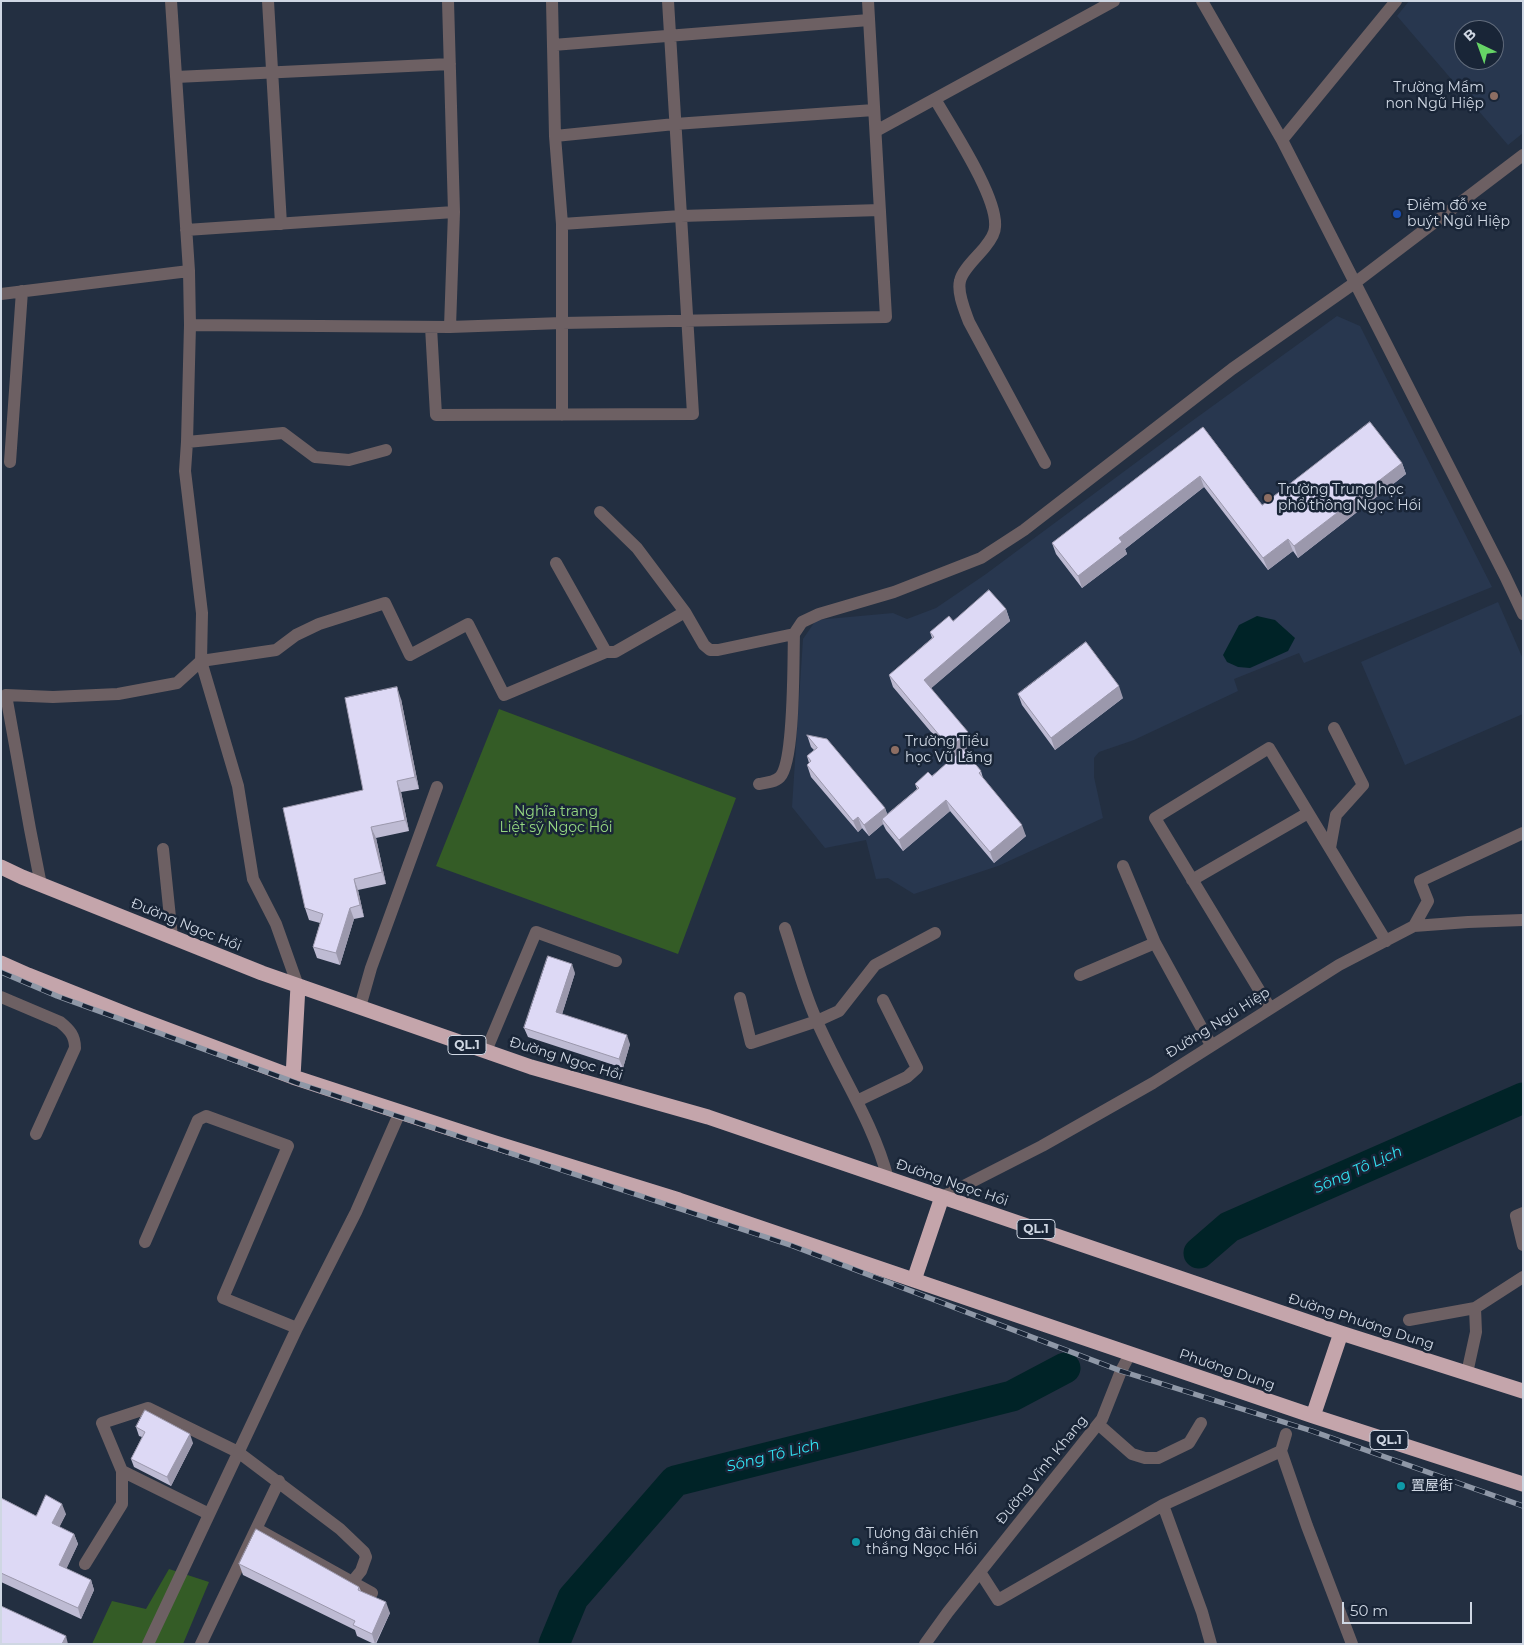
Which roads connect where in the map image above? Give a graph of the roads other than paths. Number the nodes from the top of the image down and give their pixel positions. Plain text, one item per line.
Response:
1 (171, 1) edge
2 (268, 1) edge
3 (448, 1) edge
4 (552, 1) edge
5 (668, 1) edge
6 (868, 1) edge
7 (1114, 1) edge
8 (1202, 1) edge
9 (1396, 1) edge
10 (869, 20) junction
11 (669, 35) junction
12 (552, 45) junction
13 (450, 64) junction
14 (272, 73) junction
15 (176, 77) junction
16 (935, 99) junction
17 (874, 110) junction
18 (675, 124) junction
19 (876, 131) junction
20 (555, 136) junction
21 (1282, 140) junction
22 (1523, 155) edge
23 (880, 210) junction
24 (454, 212) junction
25 (681, 216) junction
26 (282, 224) junction
27 (562, 224) junction
28 (186, 230) junction
29 (189, 272) junction
30 (1356, 282) junction
31 (22, 291) junction
32 (1, 294) edge
33 (687, 322) junction
34 (562, 323) junction
35 (190, 325) junction
36 (431, 327) junction
37 (450, 327) junction
38 (562, 415) junction
39 (187, 442) junction
40 (386, 450) dead end
41 (10, 462) dead end
42 (1045, 462) dead end
43 (600, 512) dead end
44 (556, 563) dead end
45 (685, 612) junction
46 (1523, 614) edge
47 (794, 634) junction
48 (606, 652) junction
49 (201, 661) junction
50 (4, 695) edge
51 (1334, 728) dead end
52 (759, 784) dead end
53 (437, 788) dead end
54 (1308, 813) junction
55 (1523, 833) edge
56 (1330, 848) junction
57 (163, 849) dead end
58 (1123, 866) dead end
59 (1, 867) edge
60 (1192, 880) junction
61 (41, 884) junction
62 (1523, 920) edge
63 (1414, 926) junction
64 (784, 928) dead end
65 (935, 933) dead end
66 (172, 937) junction
67 (1386, 941) junction
68 (1155, 943) junction
69 (616, 961) dead end
70 (1, 962) edge
71 (1080, 976) dead end
72 (298, 986) junction
73 (1, 997) edge
74 (740, 998) dead end
75 (883, 1000) dead end
76 (360, 1007) junction
77 (1270, 1008) junction
78 (817, 1021) junction
79 (1211, 1045) junction
80 (486, 1051) junction
81 (293, 1077) junction
82 (857, 1101) junction
83 (400, 1112) junction
84 (36, 1134) dead end
85 (888, 1179) junction
86 (942, 1197) junction
87 (1523, 1213) edge
88 (145, 1242) dead end
89 (1523, 1245) edge
90 (1523, 1277) edge
91 (914, 1280) junction
92 (1190, 1282) joint
93 (1476, 1308) junction
94 (1409, 1320) dead end
95 (297, 1328) junction
96 (1341, 1333) junction
97 (1130, 1354) junction
98 (1467, 1373) junction
99 (1523, 1392) edge
100 (1313, 1416) junction
101 (1201, 1423) dead end
102 (1098, 1424) junction
103 (1286, 1434) dead end
104 (1281, 1451) junction
105 (238, 1452) junction
106 (122, 1471) junction
107 (279, 1482) junction
108 (1523, 1484) edge
109 (1163, 1505) junction
110 (209, 1514) junction
111 (257, 1529) junction
112 (85, 1564) dead end
113 (980, 1572) junction
114 (352, 1582) junction
115 (372, 1593) dead end
116 (148, 1644) edge
117 (201, 1644) edge
118 (925, 1644) edge
119 (1211, 1644) edge
120 (1352, 1644) edge

1 - 15 street
2 - 14 street
3 - 13 street
4 - 12 street
5 - 11 street
6 - 10 street
7 - 16 street
8 - 21 street
9 - 21 street
10 - 11 street
10 - 17 street
11 - 12 street
11 - 18 street
12 - 20 street
13 - 14 street
13 - 24 street
14 - 15 street
14 - 26 street
15 - 28 street
16 - 19 street
16 - 42 street
17 - 18 street
17 - 19 street
18 - 20 street
18 - 25 street
19 - 23 street
20 - 27 street
21 - 30 street
22 - 30 street
23 - 25 street
23 - 33 street
24 - 26 street
24 - 37 street
25 - 27 street
25 - 33 street
26 - 28 street
27 - 34 street
28 - 29 street
29 - 31 street
29 - 35 street
30 - 46 street
30 - 47 street
31 - 32 street
31 - 41 street
33 - 34 street
33 - 38 street
34 - 37 street
34 - 38 street
35 - 36 street
35 - 39 street
36 - 37 street
36 - 38 street
39 - 40 street
39 - 49 street
43 - 45 street
44 - 48 street
45 - 47 street
45 - 48 street
47 - 52 street
48 - 49 street
49 - 50 street
49 - 72 street
50 - 61 street
51 - 56 street
53 - 76 street
54 - 56 street
54 - 60 street
54 - 60 street
55 - 63 street
56 - 67 street
57 - 66 street
58 - 68 street
59 - 61 highway, Đường Ngọc Hồi / QL.1
60 - 77 street
61 - 66 highway, Đường Ngọc Hồi / QL.1
62 - 63 street, Đường Ngũ Hiệp
63 - 67 street, Đường Ngũ Hiệp
64 - 78 street
65 - 78 street
66 - 72 highway, Đường Ngọc Hồi / QL.1
67 - 77 street, Đường Ngũ Hiệp
68 - 71 street
68 - 79 street
69 - 80 street
70 - 81 highway, QL.1
72 - 76 highway, Đường Ngọc Hồi / QL.1
72 - 81 highway
73 - 84 street
74 - 78 street
75 - 82 street
76 - 80 highway, Đường Ngọc Hồi / QL.1
77 - 79 street, Đường Ngũ Hiệp
78 - 82 street
79 - 86 street, Đường Ngũ Hiệp
80 - 85 highway, Đường Ngọc Hồi / QL.1
81 - 83 highway, QL.1
82 - 85 street
83 - 91 highway, QL.1
83 - 95 street
85 - 86 highway, Đường Ngọc Hồi / QL.1
86 - 91 highway
86 - 92 highway, Đường Ngọc Hồi / QL.1
87 - 89 street
88 - 95 street
90 - 93 street
91 - 97 highway, QL.1
92 - 96 highway, Đường Phương Dung / QL.1
93 - 94 street
93 - 98 street
95 - 105 street
96 - 98 highway, Đường Phương Dung / QL.1
96 - 100 highway
97 - 100 highway, Phương Dung / QL.1
97 - 102 street, Đường Vĩnh Khang
98 - 99 highway, Đường Phương Dung / QL.1
100 - 108 highway, QL.1
101 - 102 street
102 - 113 street, Đường Vĩnh Khang
103 - 104 street
104 - 109 street
104 - 120 street
105 - 106 street
105 - 107 street
105 - 110 street
106 - 110 street
106 - 112 street
107 - 111 street
107 - 114 street
109 - 113 street
109 - 119 street
110 - 116 street
111 - 114 street
111 - 117 street
113 - 118 street, Đường Vĩnh Khang
114 - 115 street

